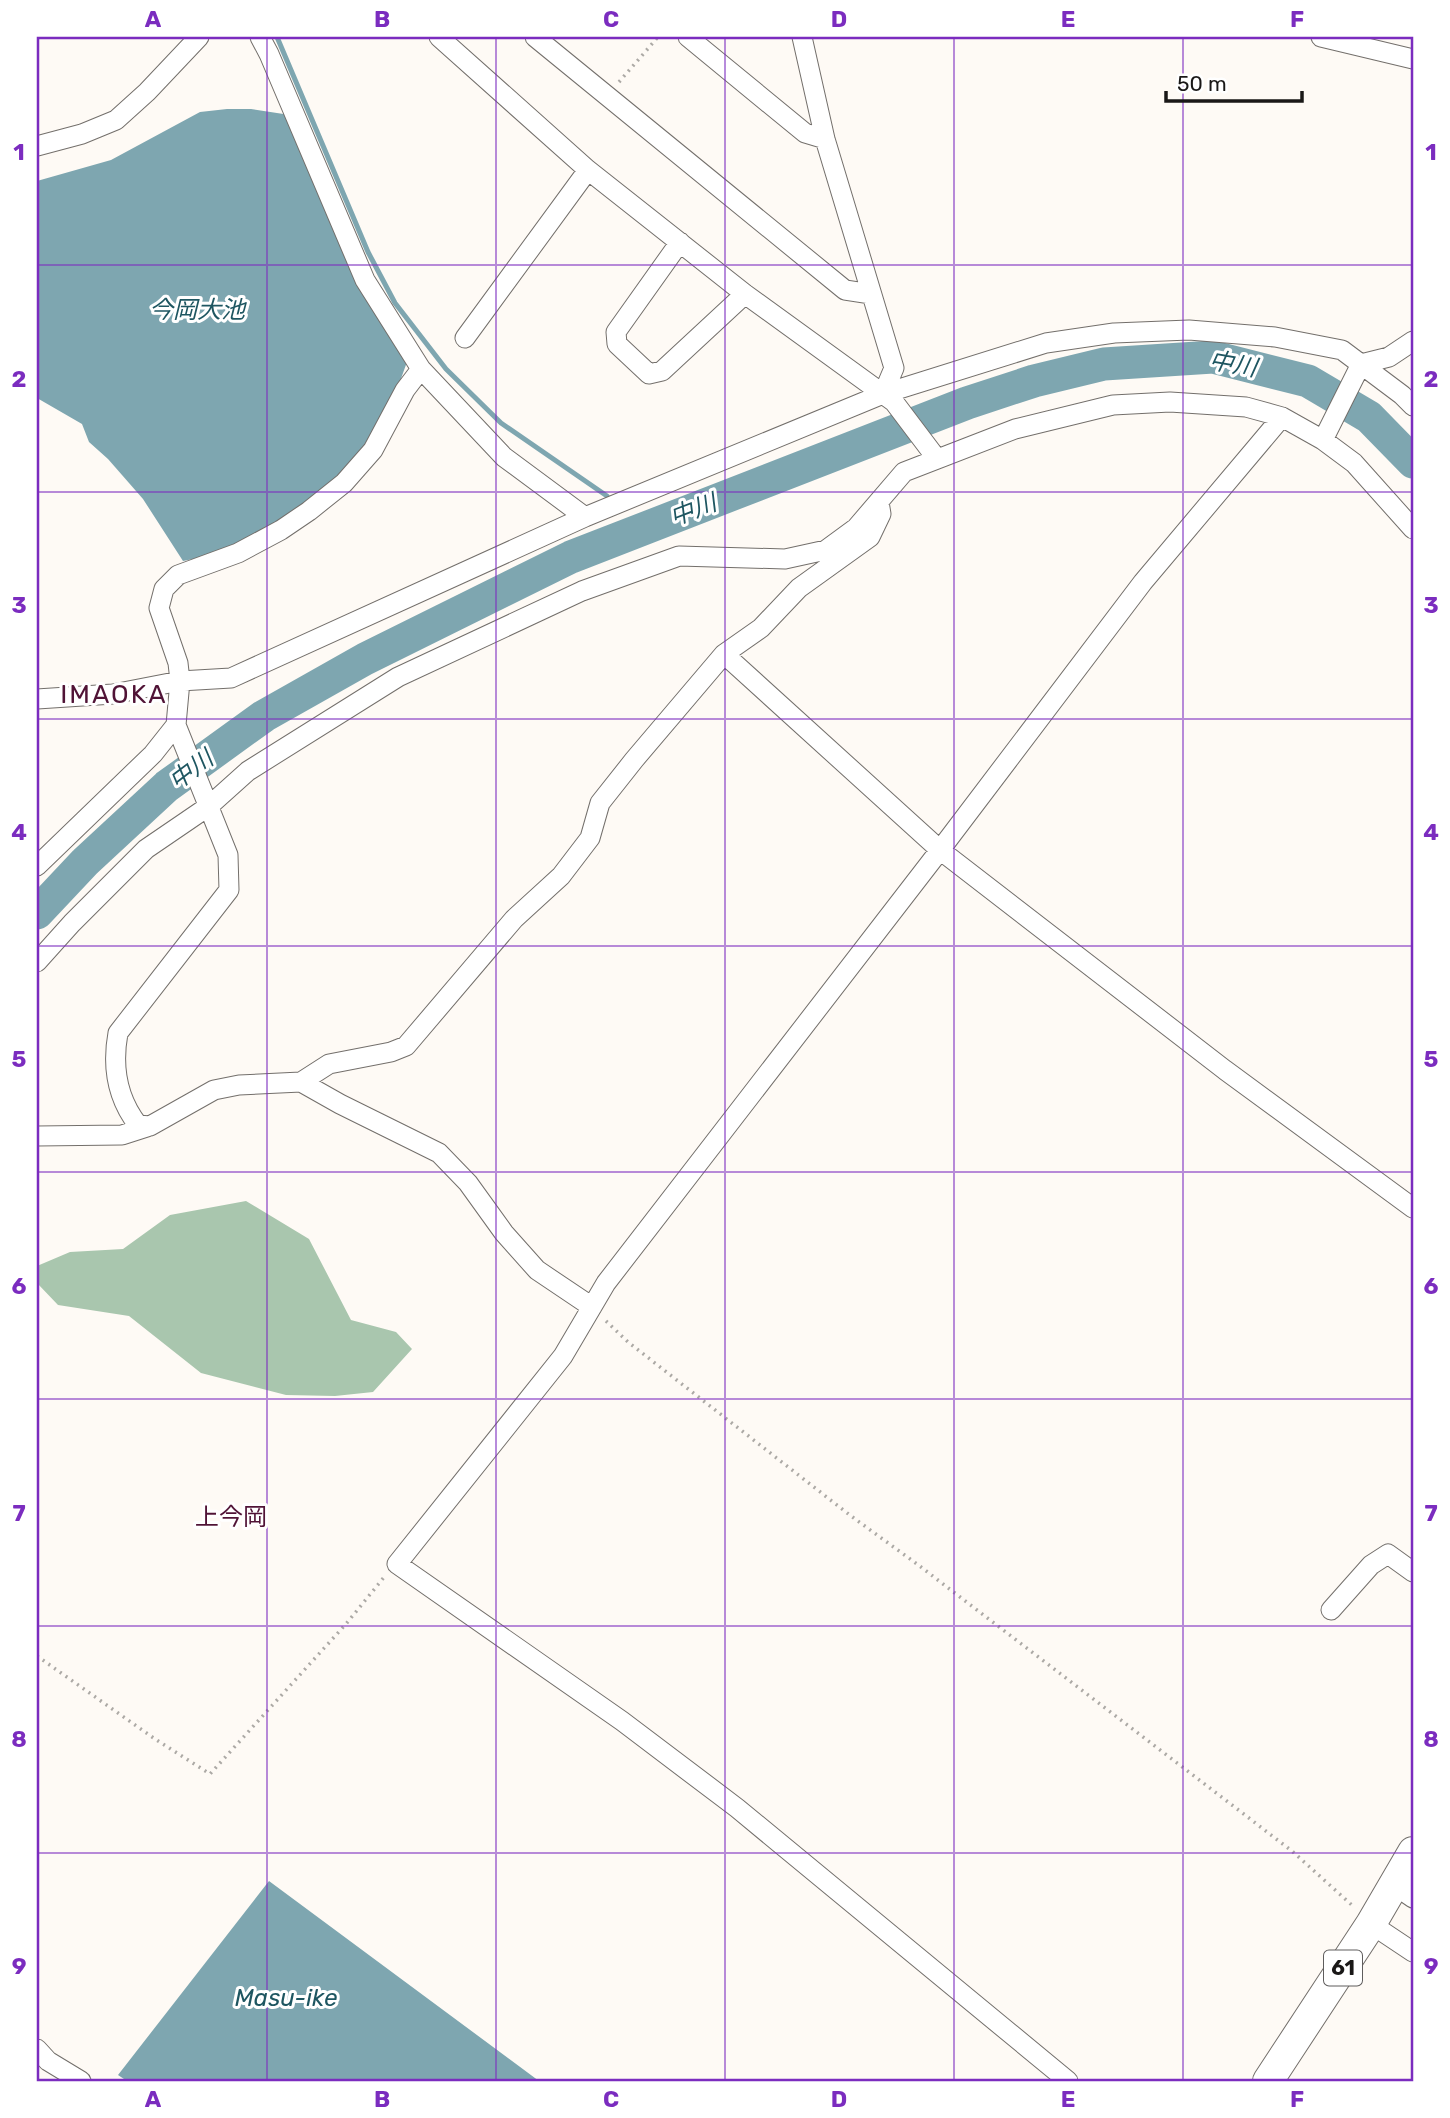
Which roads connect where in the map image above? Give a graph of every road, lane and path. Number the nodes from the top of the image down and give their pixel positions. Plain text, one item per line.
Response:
1 (199, 37) edge
2 (260, 37) edge
3 (439, 37) edge
4 (535, 37) edge
5 (657, 37) edge
6 (688, 37) edge
7 (802, 37) edge
8 (1321, 37) edge
9 (1413, 59) edge
10 (607, 97) junction
11 (825, 139) junction
12 (37, 146) edge
13 (588, 170) junction
14 (680, 242) junction
15 (745, 294) junction
16 (871, 294) junction
17 (465, 338) dead end
18 (1413, 341) edge
19 (1361, 364) junction
20 (421, 369) junction
21 (888, 398) junction
22 (1413, 405) edge
23 (1282, 417) junction
24 (1323, 440) junction
25 (933, 453) junction
26 (879, 501) junction
27 (585, 517) junction
28 (1413, 529) edge
29 (724, 654) junction
30 (180, 681) junction
31 (37, 699) edge
32 (178, 729) junction
33 (209, 806) junction
34 (940, 850) junction
35 (37, 866) edge
36 (37, 962) edge
37 (301, 1082) junction
38 (150, 1126) junction
39 (37, 1136) edge
40 (1413, 1208) edge
41 (592, 1307) junction
42 (397, 1564) junction
43 (1413, 1572) edge
44 (1331, 1610) dead end
45 (37, 1656) edge
46 (1413, 1852) edge
47 (1404, 1891) edge
48 (1371, 1924) junction
49 (1413, 1952) edge
50 (41, 2061) edge
51 (81, 2081) edge
52 (1068, 2081) edge
53 (1268, 2081) edge

1 - 12 street
2 - 20 street
3 - 13 street
4 - 10 street
5 - 10 path
6 - 11 street
7 - 11 street
8 - 9 street
10 - 16 street
11 - 16 street
13 - 14 street
13 - 17 street
14 - 15 street
14 - 15 street
15 - 21 street
16 - 21 street
18 - 19 street
19 - 21 street
19 - 22 street
19 - 24 street
20 - 27 street
20 - 30 street
21 - 25 street
21 - 27 street
23 - 24 street
23 - 25 street
23 - 34 street
24 - 28 street
25 - 26 street
26 - 29 street
26 - 33 street
27 - 30 street
29 - 34 street
29 - 37 street
30 - 31 street
30 - 32 street
32 - 33 street
32 - 35 street
33 - 36 street
33 - 38 street
34 - 40 street
34 - 41 street
37 - 38 street
37 - 41 street
38 - 39 street
41 - 42 street
41 - 48 path
42 - 45 path
42 - 52 street
43 - 44 street
46 - 47 main road, 61
47 - 48 main road, 61
48 - 49 street
48 - 53 main road, 61
50 - 51 street

